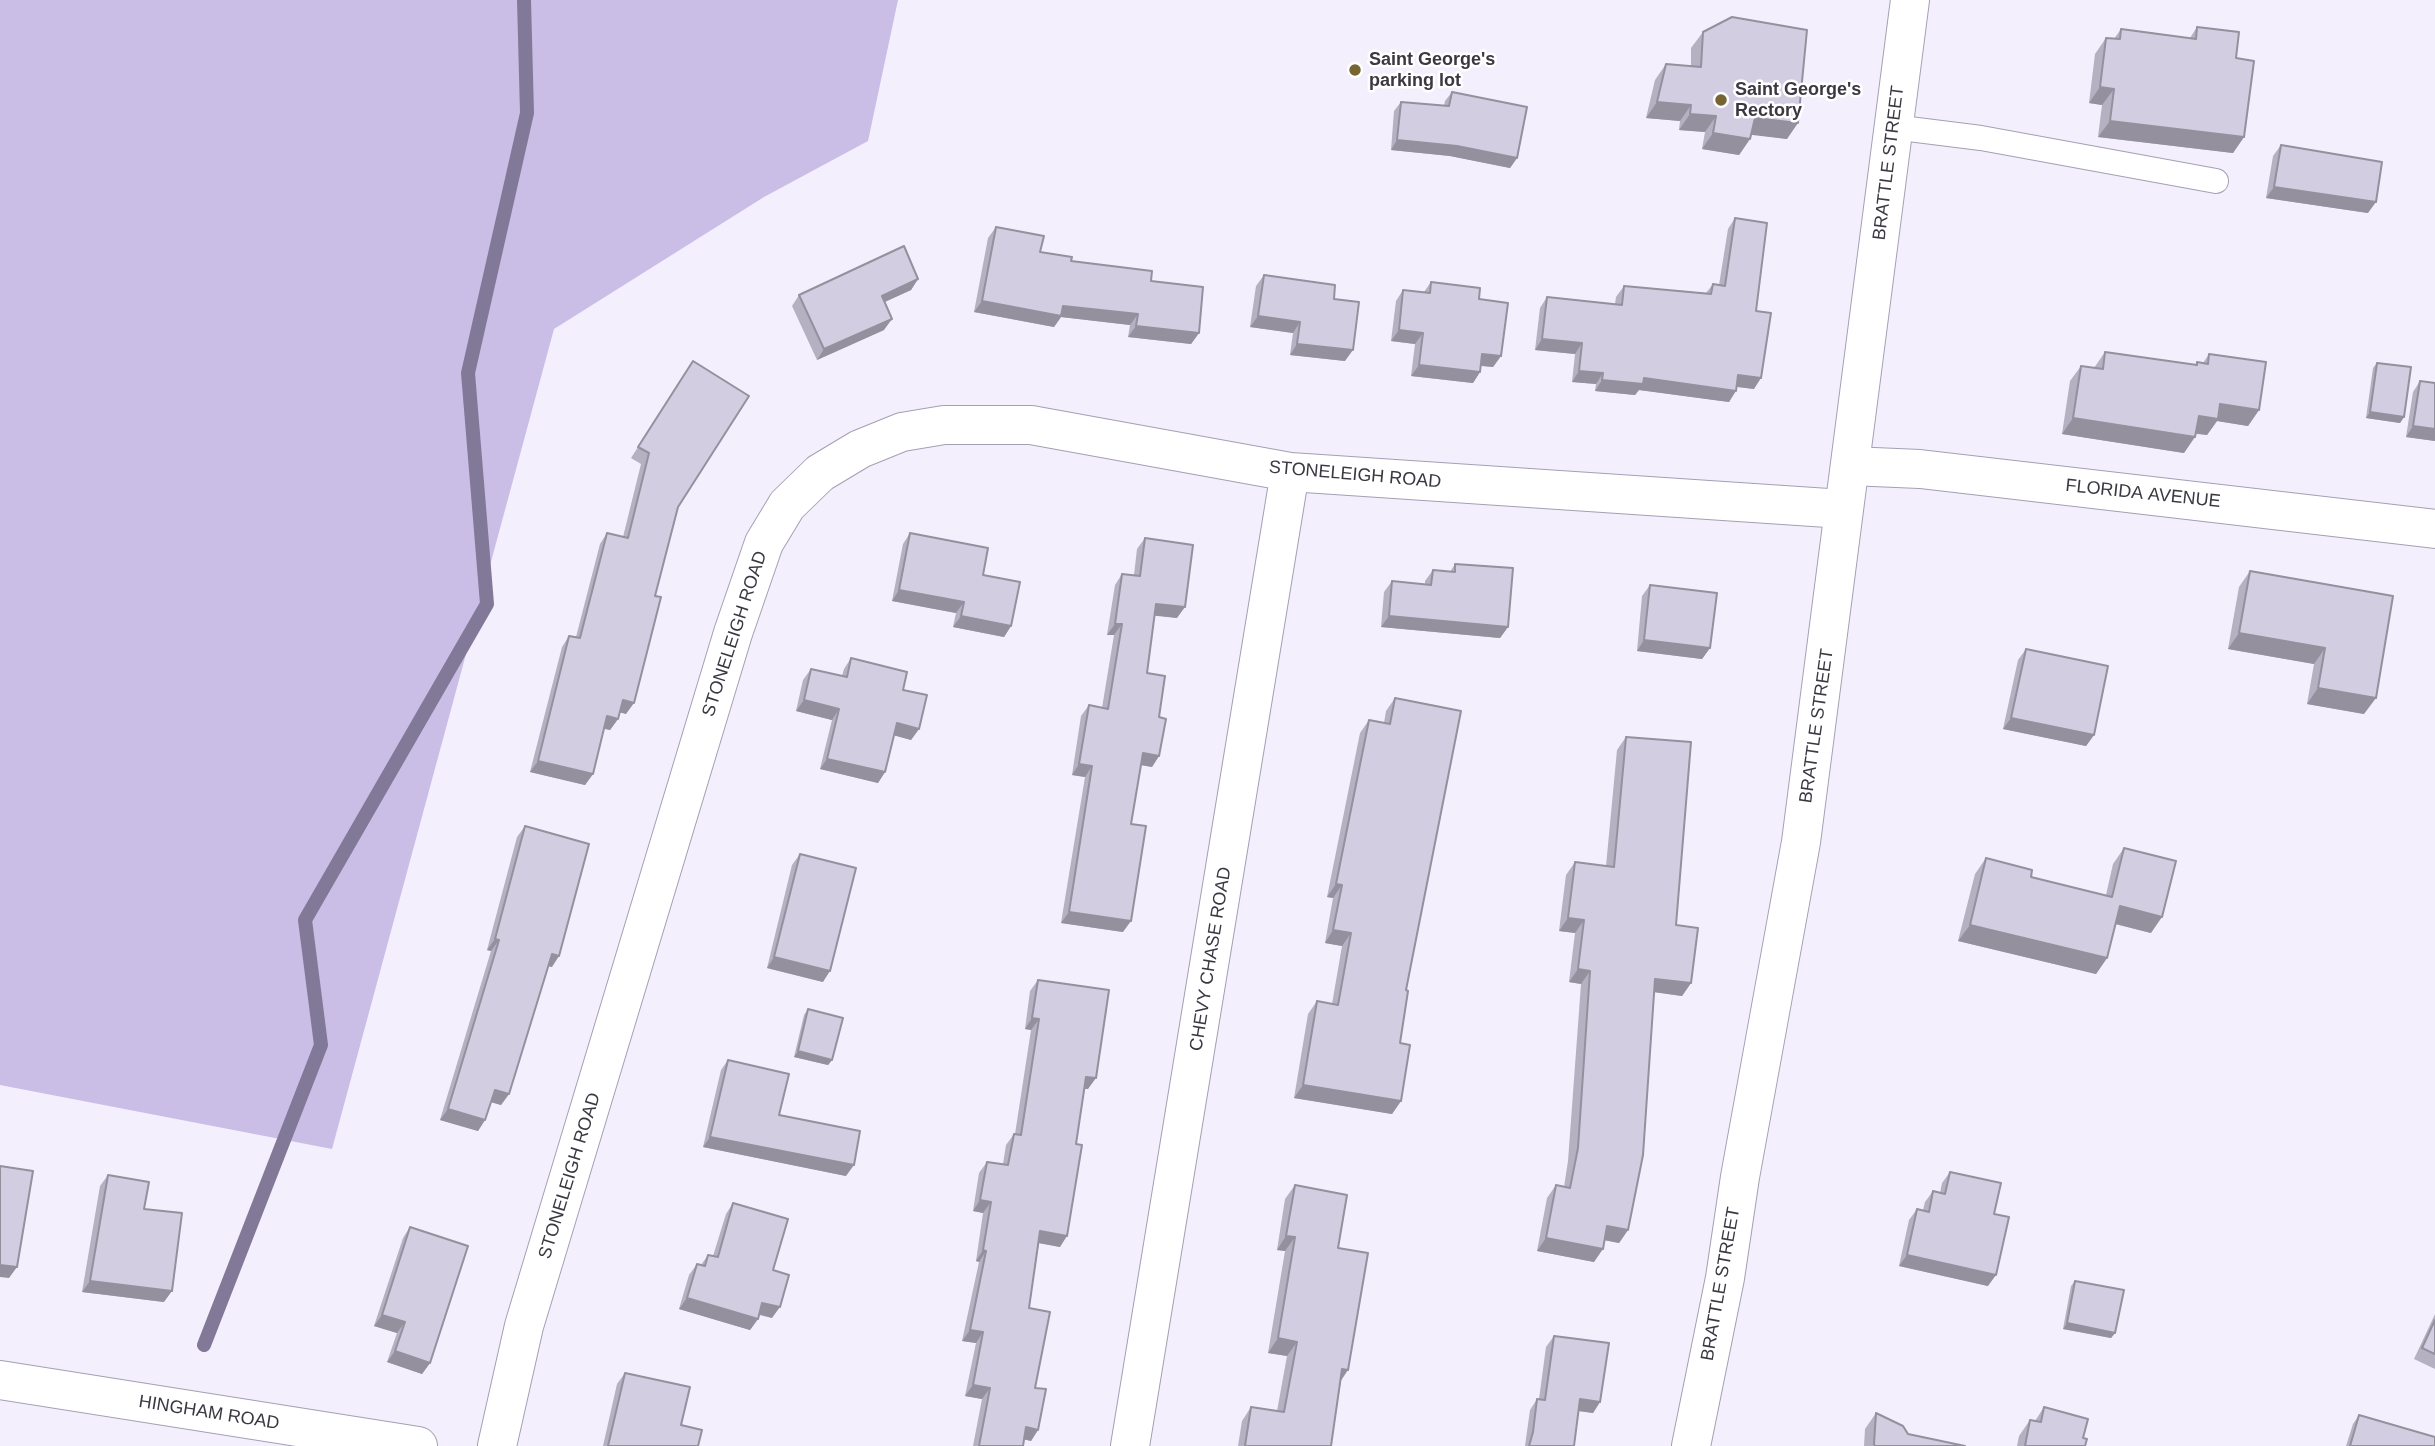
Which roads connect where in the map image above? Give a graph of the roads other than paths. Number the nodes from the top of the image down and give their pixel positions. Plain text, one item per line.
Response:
1 (1910, 0) edge
2 (1893, 127) junction
3 (2216, 181) dead end
4 (1850, 466) junction
5 (1290, 472) junction
6 (1843, 509) junction
7 (2435, 529) edge
8 (0, 1380) edge
9 (418, 1446) edge
10 (497, 1446) edge
11 (1130, 1446) edge
12 (1691, 1446) edge

1 - 2 street, BRATTLE STREET
2 - 3 lane
2 - 4 street, BRATTLE STREET
4 - 6 street, BRATTLE STREET
4 - 7 street, FLORIDA AVENUE
5 - 6 street, STONELEIGH ROAD
5 - 10 street, STONELEIGH ROAD
5 - 11 street, CHEVY CHASE ROAD
6 - 12 street, BRATTLE STREET
8 - 9 street, HINGHAM ROAD

